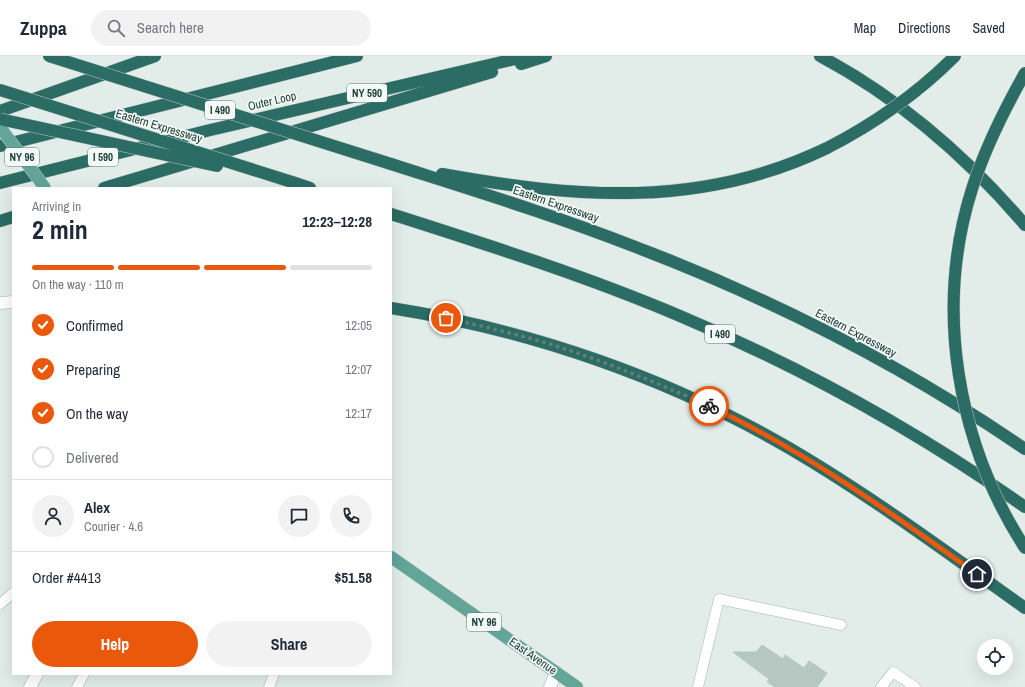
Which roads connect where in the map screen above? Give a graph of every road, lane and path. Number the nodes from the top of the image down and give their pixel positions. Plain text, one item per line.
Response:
1 (48, 56) edge
2 (155, 56) edge
3 (358, 56) edge
4 (528, 56) edge
5 (546, 56) edge
6 (820, 56) edge
7 (955, 56) edge
8 (1025, 73) edge
9 (0, 90) edge
10 (0, 111) edge
11 (0, 119) edge
12 (0, 127) edge
13 (206, 131) joint
14 (0, 146) edge
15 (391, 164) junction
16 (292, 182) junction
17 (0, 183) edge
18 (44, 187) edge
19 (107, 187) edge
20 (307, 187) edge
21 (392, 214) edge
22 (12, 217) edge
23 (0, 221) edge
24 (1025, 226) edge
25 (12, 302) edge
26 (0, 303) edge
27 (392, 308) edge
28 (1025, 449) edge
29 (1025, 507) edge
30 (1025, 548) edge
31 (392, 558) edge
32 (12, 593) edge
33 (0, 604) edge
34 (1025, 608) edge
35 (841, 625) dead end
36 (556, 672) junction
37 (36, 675) edge
38 (83, 675) edge
39 (274, 675) edge
40 (30, 687) edge
41 (77, 687) edge
42 (269, 687) edge
43 (550, 687) edge
44 (577, 687) edge
45 (698, 687) edge
46 (881, 687) edge
47 (915, 687) edge

1 - 15 highway, Eastern Expressway / I 490, bridge
2 - 10 highway
3 - 14 highway, Outer Loop
4 - 13 highway, Outer Loop / NY 590
5 - 19 highway
6 - 24 highway
7 - 15 highway, bridge
8 - 30 highway, bridge
9 - 16 highway, Eastern Expressway, bridge
11 - 16 highway, bridge
12 - 18 main road, NY 96, bridge
13 - 17 highway, Outer Loop / I 590
15 - 28 highway, Eastern Expressway / I 490
16 - 20 highway, Eastern Expressway
21 - 29 highway, I 490
22 - 23 highway
25 - 26 street
27 - 34 highway
31 - 36 main road, East Avenue / NY 96
32 - 33 lane
35 - 45 lane
36 - 43 street
36 - 44 main road, East Avenue / NY 96
37 - 40 street
38 - 41 lane
39 - 42 lane
46 - 47 lane

